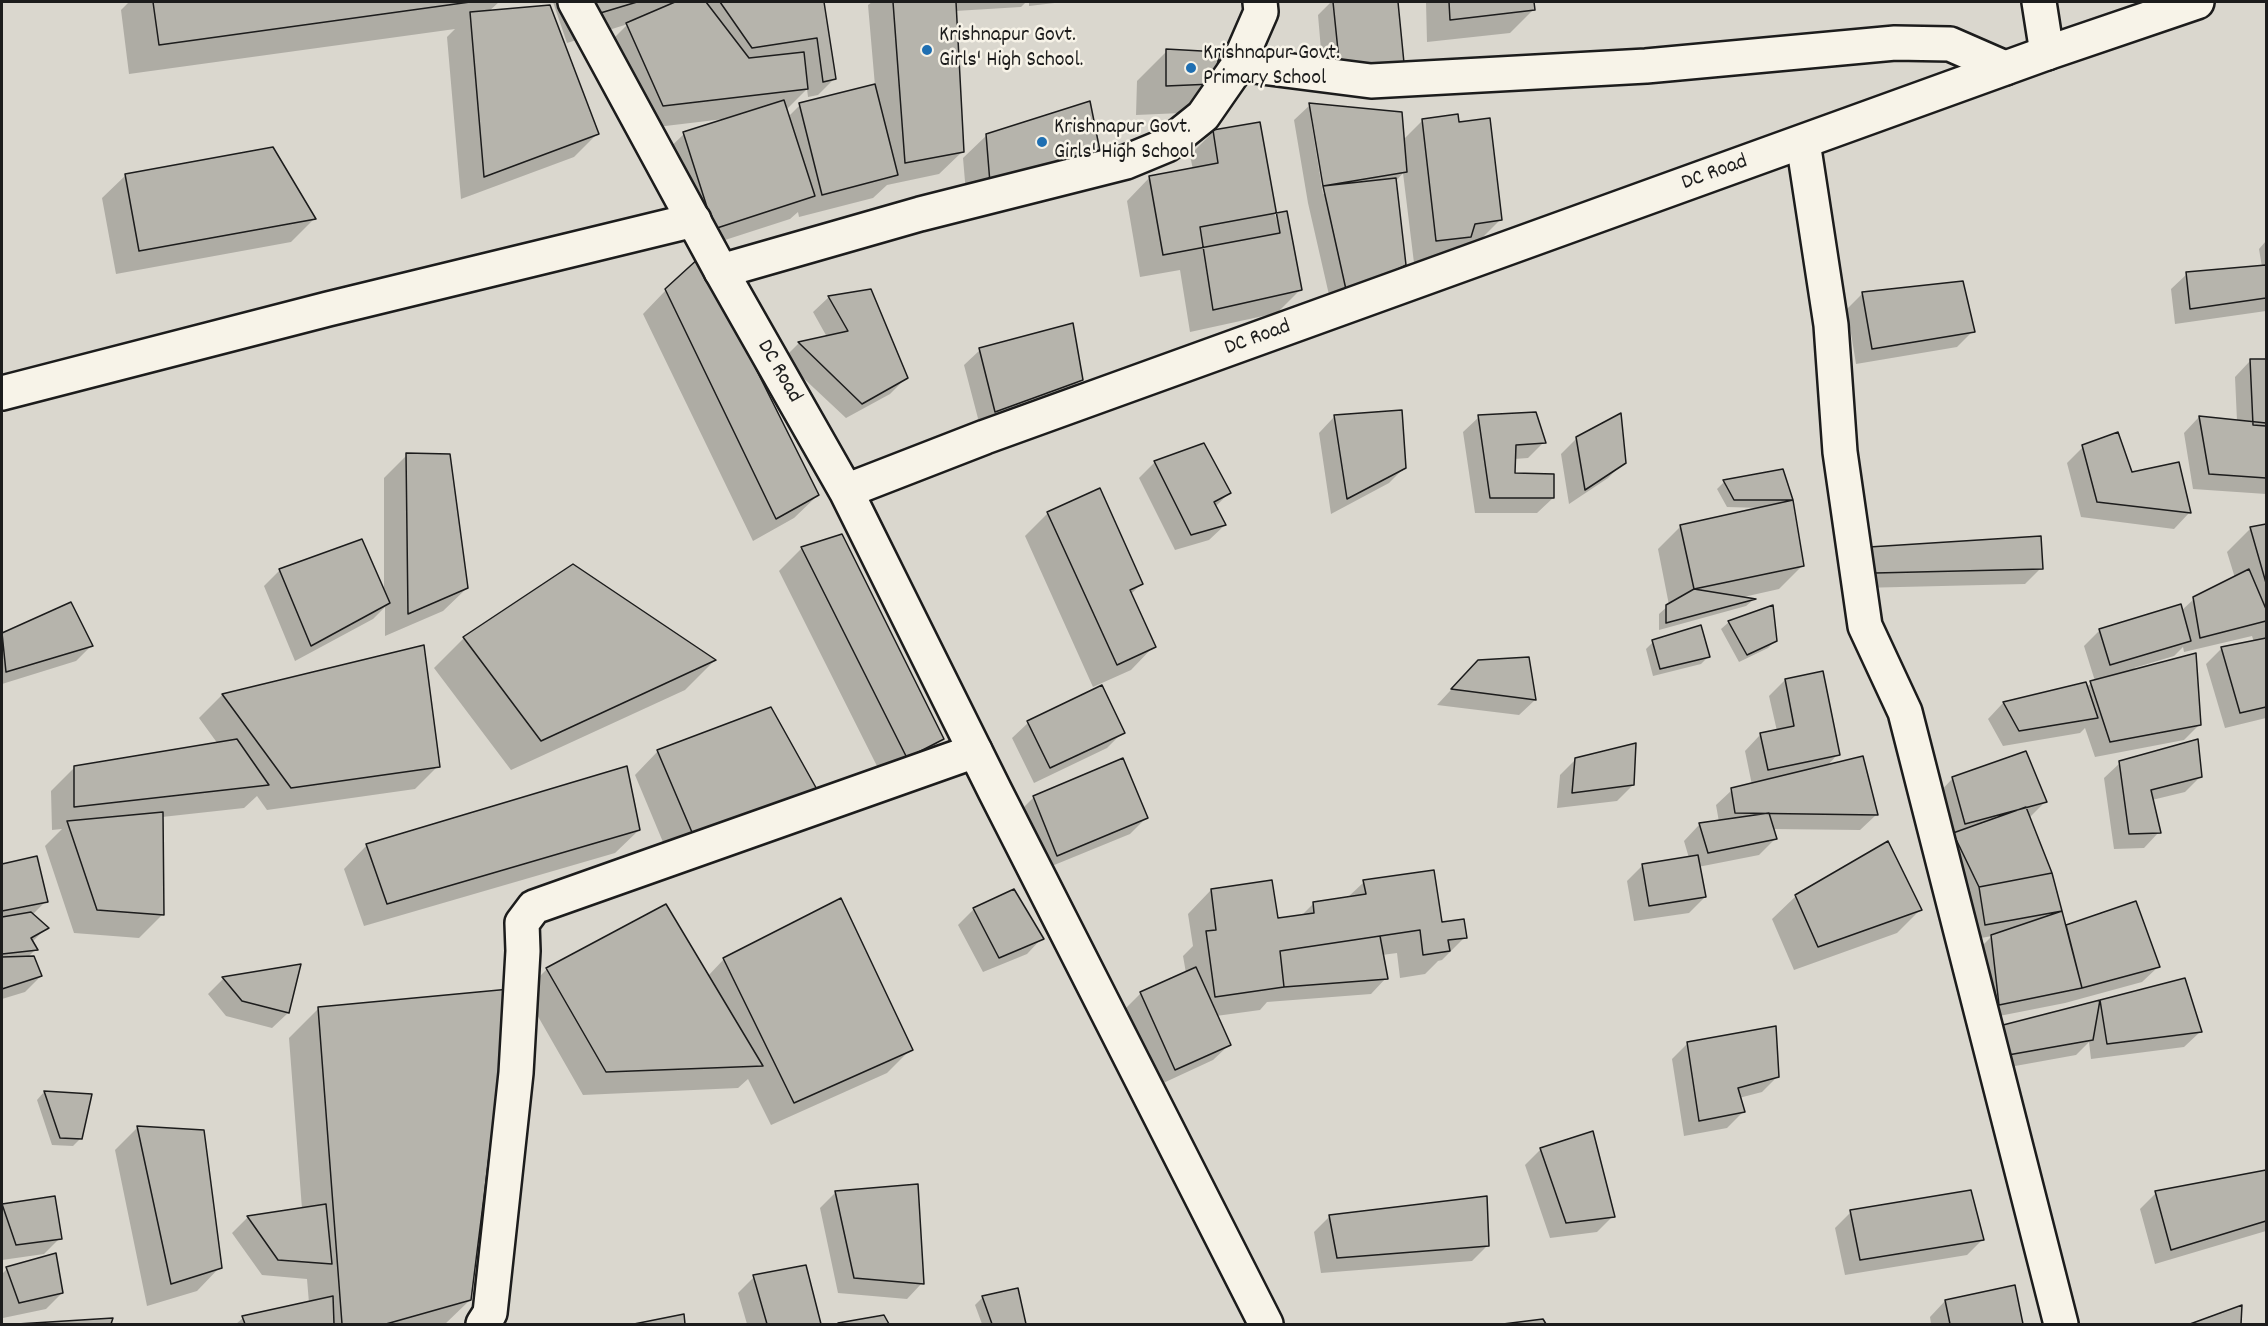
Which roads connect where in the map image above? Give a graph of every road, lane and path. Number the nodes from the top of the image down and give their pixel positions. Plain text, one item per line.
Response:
1 (575, 2) edge
2 (1260, 2) edge
3 (2039, 2) edge
4 (2197, 2) edge
5 (2047, 52) junction
6 (1238, 64) junction
7 (2006, 68) junction
8 (1803, 142) junction
9 (694, 220) junction
10 (721, 271) junction
11 (2, 393) edge
12 (846, 491) junction
13 (975, 752) junction
14 (483, 1324) edge
15 (1266, 1324) edge
16 (2061, 1324) edge

1 - 9 street, DC Road
2 - 6 street
3 - 5 street
4 - 5 street, DC Road
5 - 7 street, DC Road
6 - 7 street
6 - 10 street
7 - 8 street, DC Road
8 - 12 street, DC Road
8 - 16 street
9 - 10 street, DC Road
9 - 11 street
10 - 12 street, DC Road
12 - 13 street
13 - 14 street
13 - 15 street

